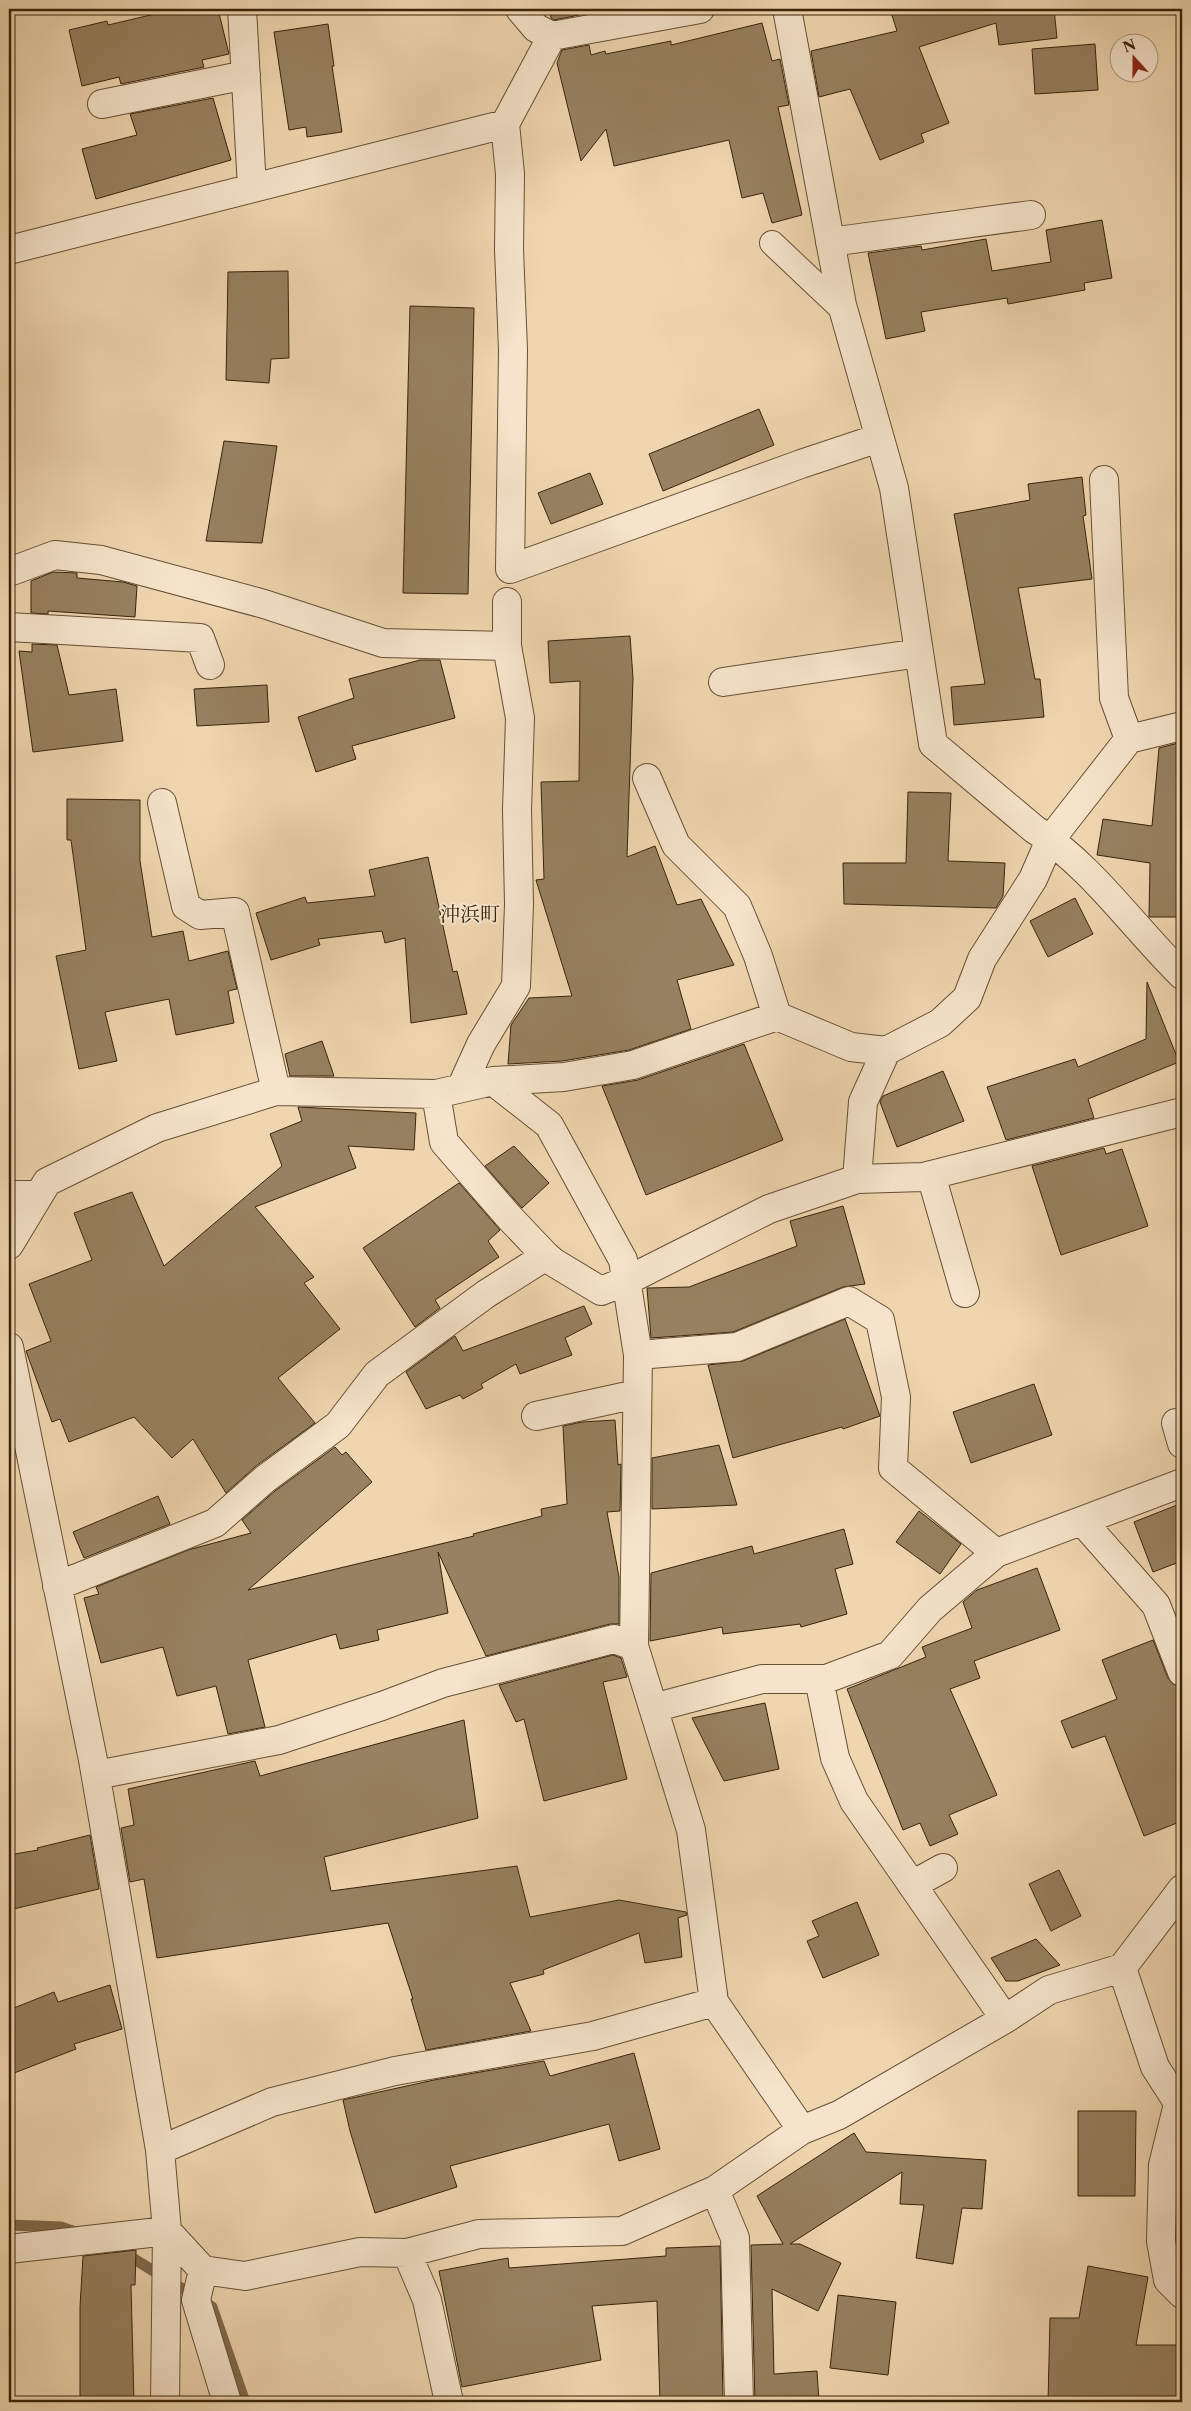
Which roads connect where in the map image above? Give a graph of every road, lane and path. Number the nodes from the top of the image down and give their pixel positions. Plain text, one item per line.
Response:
1 (242, 9) edge
2 (520, 9) edge
3 (700, 9) edge
4 (786, 9) edge
5 (647, 13) edge
6 (552, 36) junction
7 (246, 75) junction
8 (102, 104) dead end
9 (505, 124) junction
10 (252, 188) junction
11 (1030, 216) dead end
12 (830, 242) junction
13 (772, 243) dead end
14 (9, 250) edge
15 (844, 311) junction
16 (880, 438) junction
17 (1104, 480) dead end
18 (9, 572) edge
19 (507, 602) dead end
20 (9, 627) edge
21 (507, 646) junction
22 (919, 653) junction
23 (210, 665) dead end
24 (723, 682) dead end
25 (1182, 726) edge
26 (1129, 739) junction
27 (647, 778) dead end
28 (162, 802) dead end
29 (1050, 840) junction
30 (1182, 975) edge
31 (777, 1016) junction
32 (886, 1052) junction
33 (493, 1081) junction
34 (276, 1091) junction
35 (448, 1091) junction
36 (1182, 1112) edge
37 (931, 1175) junction
38 (857, 1178) junction
39 (9, 1195) edge
40 (39, 1195) junction
41 (9, 1245) edge
42 (546, 1256) junction
43 (628, 1280) junction
44 (965, 1293) dead end
45 (9, 1347) edge
46 (638, 1355) junction
47 (12, 1382) edge
48 (637, 1394) junction
49 (536, 1416) dead end
50 (1182, 1483) edge
51 (1082, 1521) junction
52 (996, 1553) junction
53 (57, 1586) junction
54 (634, 1646) junction
55 (1182, 1672) edge
56 (819, 1679) junction
57 (653, 1708) junction
58 (96, 1775) junction
59 (943, 1868) dead end
60 (912, 1885) junction
61 (1182, 1889) edge
62 (1122, 1968) junction
63 (714, 2002) junction
64 (1005, 2019) junction
65 (1180, 2107) edge
66 (802, 2130) junction
67 (160, 2150) junction
68 (714, 2190) junction
69 (167, 2232) junction
70 (9, 2249) edge
71 (407, 2253) junction
72 (203, 2270) junction
73 (1182, 2294) edge
74 (165, 2402) edge
75 (227, 2402) edge
76 (449, 2402) edge
77 (740, 2402) edge

1 - 7 street
2 - 6 street
3 - 5 street
4 - 12 street
5 - 6 street
6 - 9 street
7 - 8 street
7 - 10 street
9 - 10 street
9 - 16 street
10 - 14 street
11 - 12 street
12 - 15 street
13 - 15 lane
15 - 16 street
16 - 22 street
17 - 26 street
18 - 21 street
19 - 21 street
20 - 23 street
21 - 35 street
22 - 24 street
22 - 29 street
25 - 26 street
26 - 29 street
27 - 31 street
28 - 34 street
29 - 30 street
29 - 32 street
31 - 32 street
31 - 33 street
32 - 38 street
33 - 35 street
33 - 43 street
34 - 35 street
34 - 40 street
35 - 42 street
36 - 37 street
37 - 38 street
37 - 44 street
38 - 43 street
39 - 40 street
40 - 41 street
42 - 43 street
42 - 53 street
43 - 46 street
45 - 47 street
46 - 48 street
46 - 52 street
47 - 53 street
48 - 49 street
48 - 54 street
50 - 51 street
51 - 52 street
51 - 55 street
52 - 56 street
53 - 58 street
54 - 57 street
54 - 58 street
56 - 57 street
56 - 60 street
57 - 63 street
58 - 67 street
59 - 60 street
60 - 64 street
61 - 62 street
62 - 64 street
62 - 65 street
63 - 66 street
63 - 67 street
64 - 66 street
65 - 73 street
66 - 68 street
67 - 69 street
68 - 71 street
68 - 77 street
69 - 70 street
69 - 72 street
69 - 74 street
71 - 72 street
71 - 76 street
72 - 75 street

